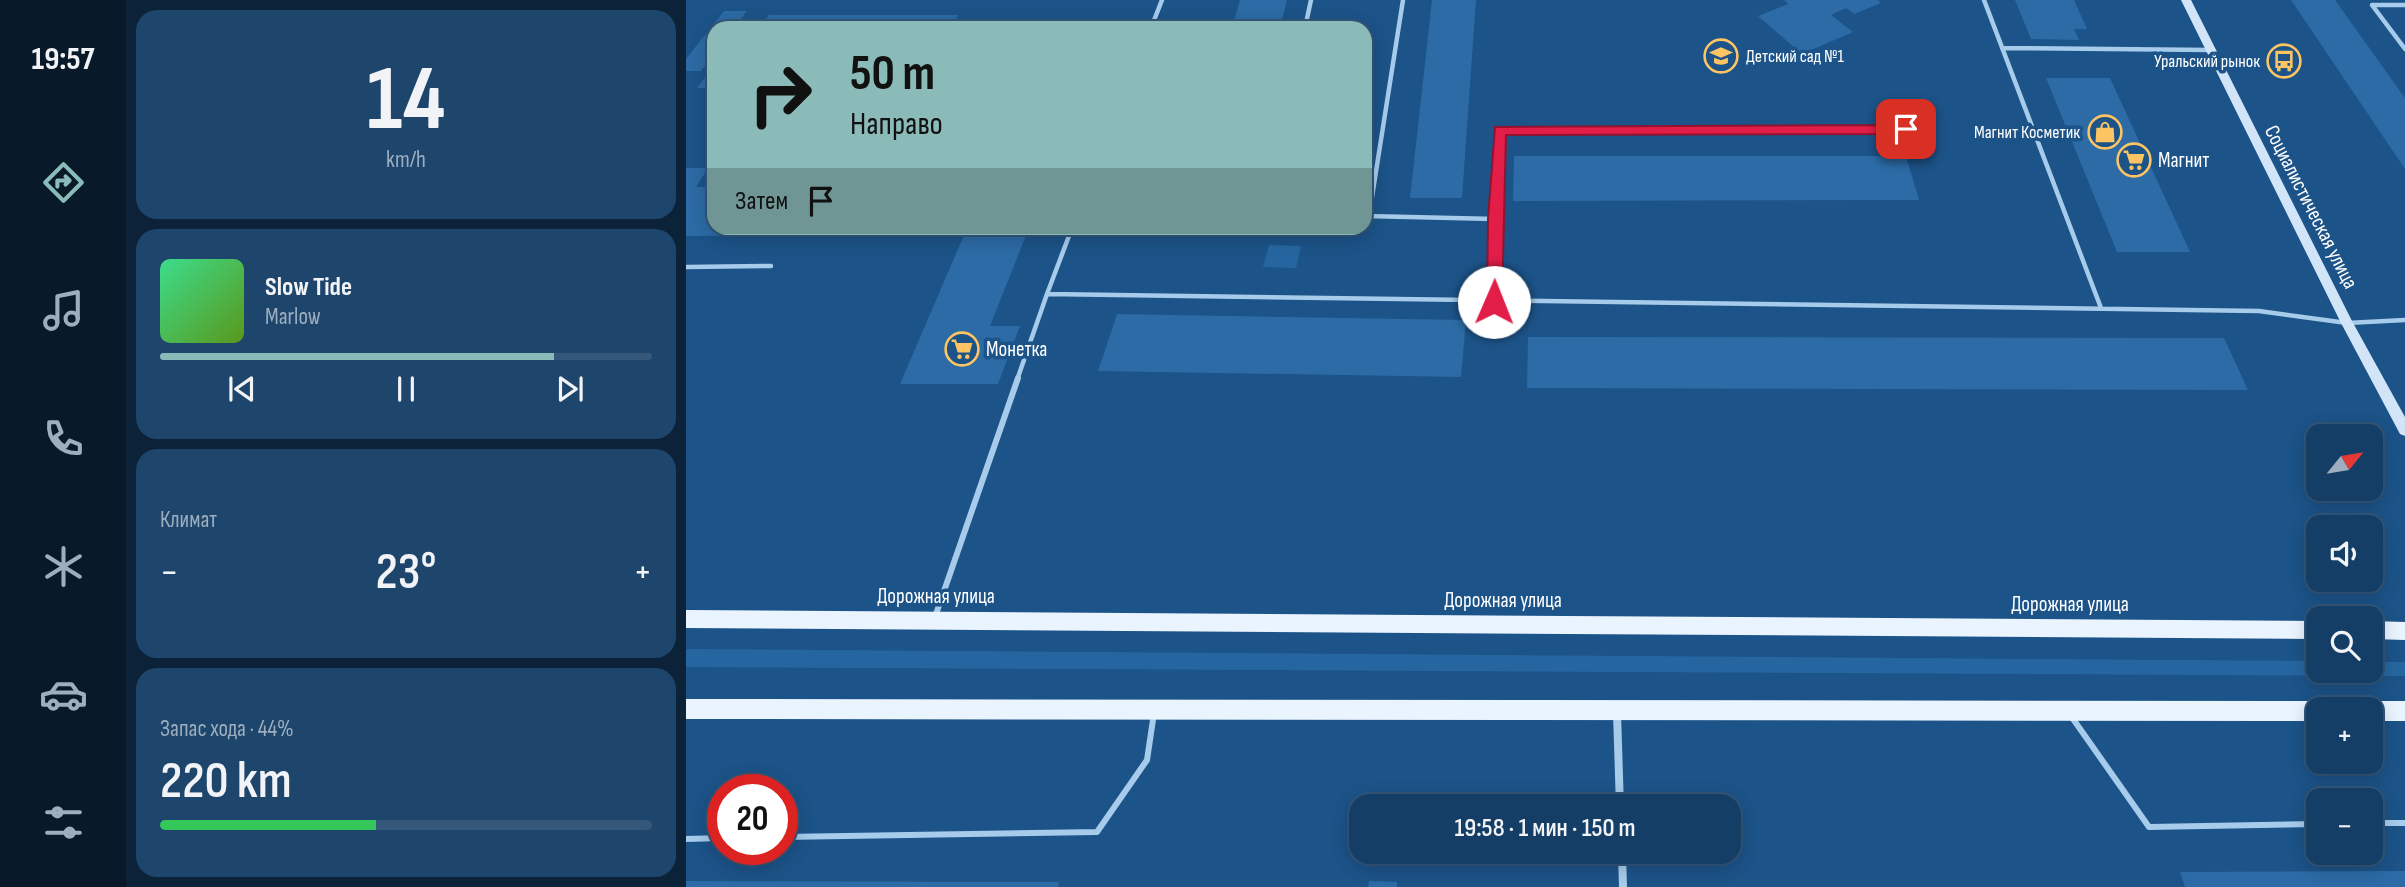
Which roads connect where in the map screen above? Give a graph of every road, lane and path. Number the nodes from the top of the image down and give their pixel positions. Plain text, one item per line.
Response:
1 (1162, 0) edge
2 (1311, 0) edge
3 (1403, 0) edge
4 (1984, 0) edge
5 (2186, 0) edge
6 (2405, 5) edge
7 (1154, 21) edge
8 (1306, 21) edge
9 (2002, 48) junction
10 (2405, 49) edge
11 (2211, 50) junction
12 (1906, 129) dead end
13 (1372, 186) edge
14 (1372, 216) edge
15 (1494, 219) junction
16 (1069, 235) edge
17 (771, 266) dead end
18 (686, 267) edge
19 (1047, 294) junction
20 (1494, 302) junction
21 (2101, 308) junction
22 (2405, 320) edge
23 (2347, 323) junction
24 (2405, 430) edge
25 (686, 619) edge
26 (934, 620) junction
27 (2306, 630) edge
28 (2383, 630) edge
29 (2405, 631) edge
30 (686, 709) edge
31 (1154, 710) junction
32 (1617, 710) junction
33 (2067, 711) junction
34 (2306, 711) edge
35 (2383, 711) edge
36 (2405, 711) edge
37 (1620, 794) edge
38 (2383, 823) edge
39 (2405, 823) edge
40 (2306, 824) edge
41 (798, 837) edge
42 (707, 838) edge
43 (686, 839) edge
44 (1622, 864) edge
45 (1623, 887) edge

1 - 7 lane
2 - 8 lane
3 - 13 lane
4 - 9 lane
5 - 11 main road, Социалистическая улица
6 - 10 lane
9 - 11 lane
9 - 21 lane
11 - 23 main road, Социалистическая улица
12 - 15 lane
14 - 15 lane
15 - 20 lane
16 - 19 lane
17 - 18 lane
19 - 20 lane
19 - 26 lane
20 - 21 lane
21 - 23 lane
22 - 23 lane
23 - 24 main road, Социалистическая улица
25 - 26 main road, Дорожная улица
26 - 27 main road, Дорожная улица
28 - 29 main road
30 - 31 main road
31 - 32 main road
31 - 41 lane
32 - 33 main road
32 - 37 street
33 - 34 main road
33 - 40 lane
35 - 36 main road
38 - 39 lane
42 - 43 lane
44 - 45 street

